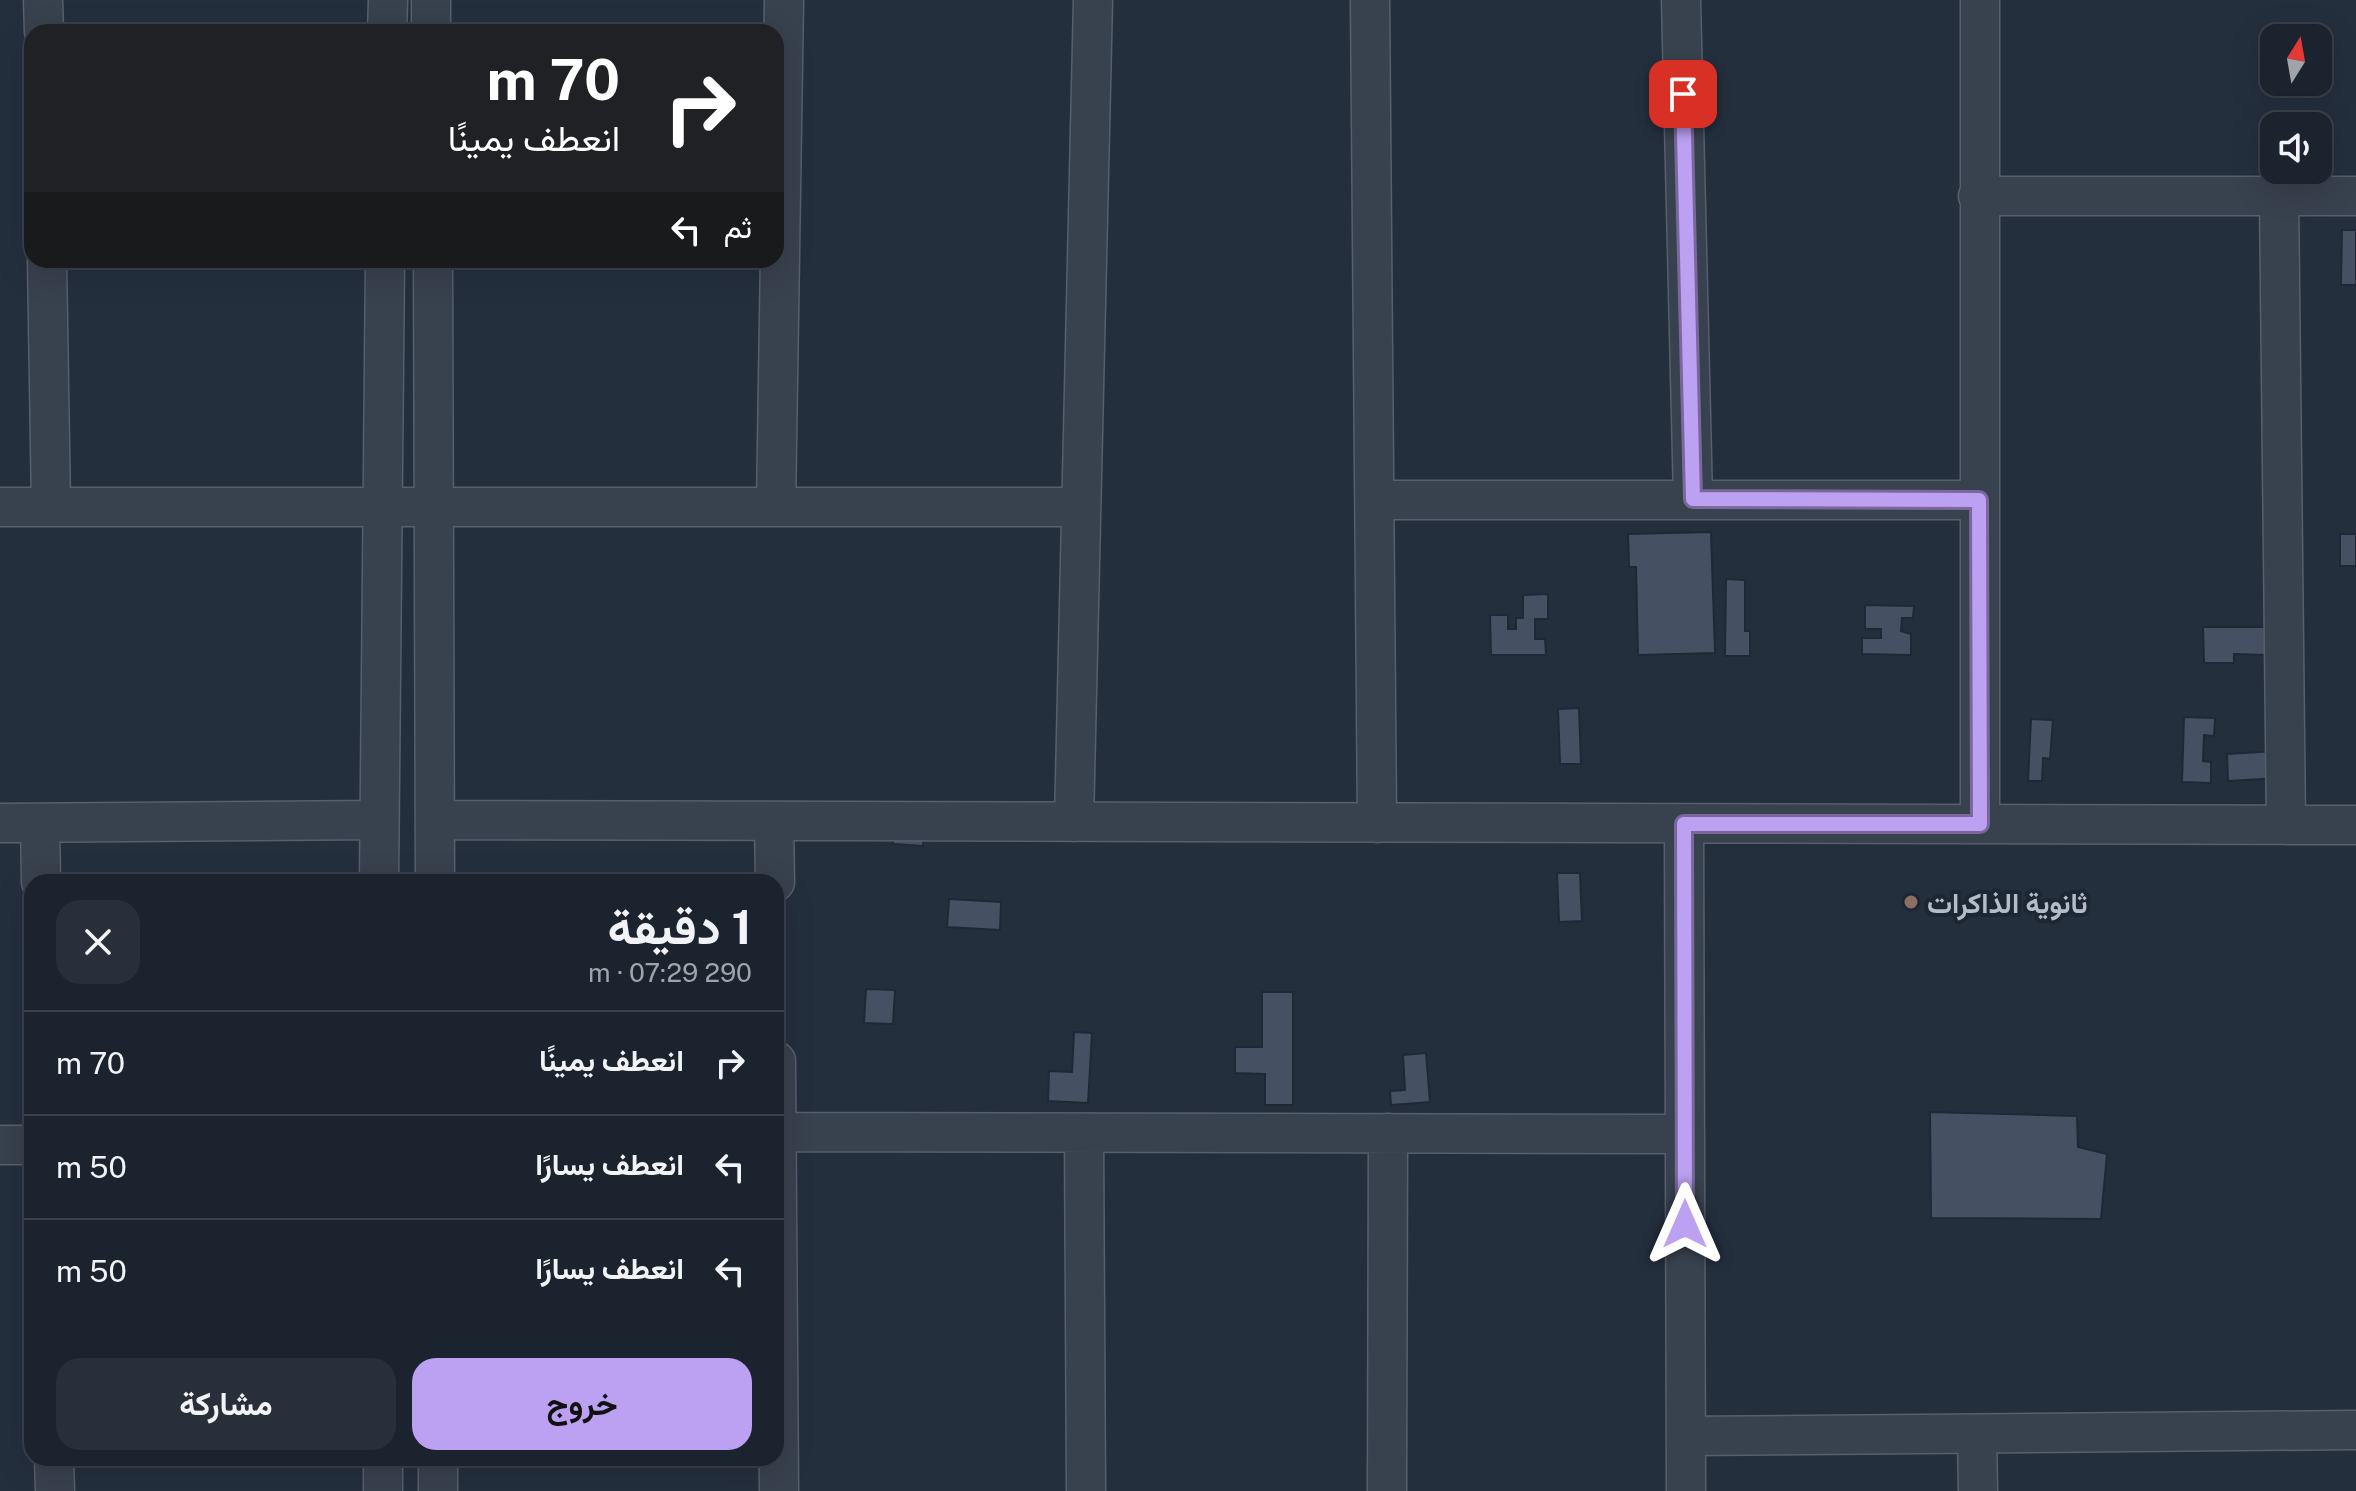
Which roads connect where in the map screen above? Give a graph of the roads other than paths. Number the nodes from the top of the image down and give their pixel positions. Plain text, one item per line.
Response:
1 (43, 0) edge
2 (388, 0) edge
3 (431, 0) edge
4 (784, 0) edge
5 (1093, 0) edge
6 (1370, 0) edge
7 (1681, 0) edge
8 (1980, 0) edge
9 (44, 24) edge
10 (387, 24) edge
11 (431, 24) edge
12 (784, 24) edge
13 (1978, 196) junction
14 (2279, 196) junction
15 (2356, 196) edge
16 (47, 268) edge
17 (385, 268) edge
18 (433, 268) edge
19 (780, 268) edge
20 (1693, 499) junction
21 (1375, 500) junction
22 (1979, 500) junction
23 (382, 506) junction
24 (0, 507) edge
25 (51, 507) junction
26 (434, 507) junction
27 (776, 507) junction
28 (1081, 507) junction
29 (378, 820) junction
30 (435, 820) junction
31 (774, 822) junction
32 (1074, 822) junction
33 (0, 823) edge
34 (40, 823) junction
35 (1377, 823) junction
36 (1684, 824) junction
37 (1980, 824) junction
38 (2286, 825) junction
39 (2356, 825) edge
40 (41, 874) edge
41 (379, 874) edge
42 (435, 874) edge
43 (775, 874) edge
44 (784, 1132) edge
45 (1084, 1133) junction
46 (1388, 1133) junction
47 (1685, 1134) junction
48 (0, 1145) edge
49 (24, 1145) edge
50 (2356, 1430) edge
51 (1977, 1434) junction
52 (1686, 1436) junction
53 (54, 1466) edge
54 (383, 1466) edge
55 (438, 1466) edge
56 (779, 1466) edge
57 (55, 1491) edge
58 (383, 1491) edge
59 (438, 1491) edge
60 (779, 1491) edge
61 (1086, 1491) edge
62 (1387, 1491) edge
63 (1686, 1491) edge
64 (1978, 1491) edge

1 - 9 street
2 - 10 street
3 - 11 street
4 - 12 street
5 - 28 street
6 - 21 street
7 - 20 street
8 - 13 street
13 - 14 street
13 - 22 street
14 - 15 street
14 - 38 street
16 - 25 street
17 - 23 street
18 - 26 street
19 - 27 street
20 - 21 street
20 - 22 street
21 - 35 street
22 - 37 street
23 - 25 street
23 - 26 street
23 - 29 street
24 - 25 street
26 - 27 street
26 - 30 street
27 - 28 street
28 - 32 street
29 - 34 street
29 - 41 street
30 - 31 street
30 - 42 street
31 - 32 street
31 - 43 street
32 - 35 street
33 - 34 street
34 - 40 street
35 - 36 street
36 - 37 street
36 - 47 street
37 - 38 street
38 - 39 street
44 - 45 street
45 - 46 street
45 - 61 street
46 - 47 street
46 - 62 street
47 - 52 street
48 - 49 street
50 - 51 street
51 - 52 street
51 - 64 street
52 - 63 street
53 - 57 street
54 - 58 street
55 - 59 street
56 - 60 street

